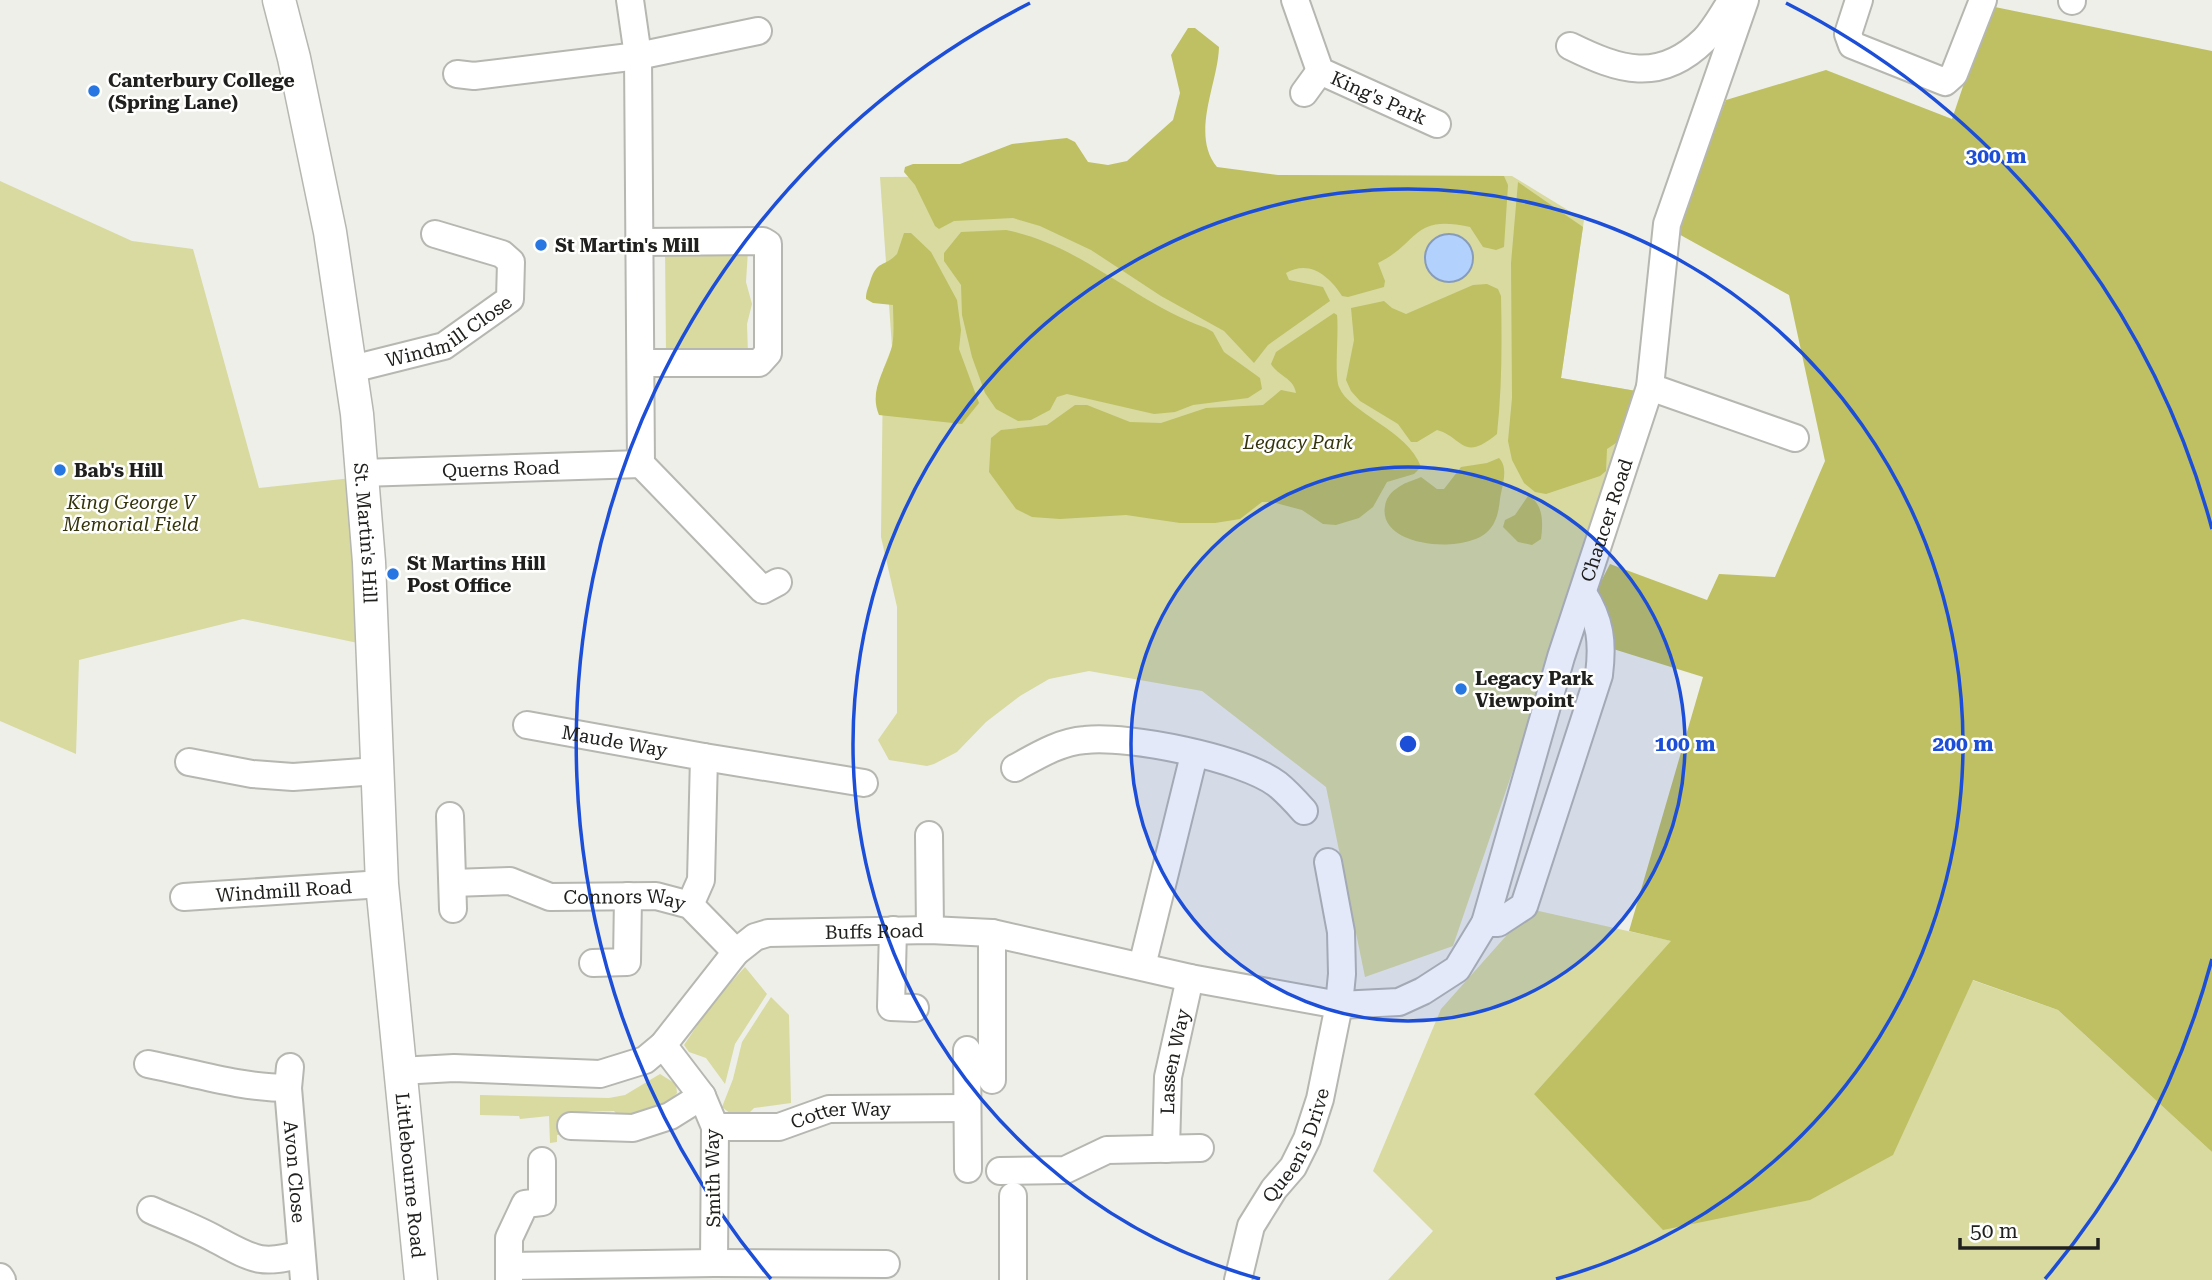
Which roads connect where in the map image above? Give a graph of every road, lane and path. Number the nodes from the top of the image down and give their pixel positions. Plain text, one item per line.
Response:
1 (279, 0) edge
2 (630, 0) edge
3 (1294, 0) edge
4 (1732, 0) edge
5 (1745, 0) edge
6 (1858, 0) edge
7 (1983, 0) edge
8 (745, 34) dead end
9 (1570, 46) dead end
10 (638, 56) junction
11 (1320, 71) junction
12 (470, 73) dead end
13 (1304, 93) dead end
14 (1437, 124) dead end
15 (435, 234) dead end
16 (640, 242) junction
17 (641, 363) junction
18 (352, 369) junction
19 (1650, 387) junction
20 (1795, 438) dead end
21 (641, 464) junction
22 (360, 473) junction
23 (778, 582) dead end
24 (1583, 593) junction
25 (527, 725) dead end
26 (1194, 755) junction
27 (704, 757) junction
28 (189, 762) dead end
29 (1015, 768) dead end
30 (377, 771) junction
31 (864, 783) dead end
32 (1304, 811) dead end
33 (450, 816) dead end
34 (929, 835) dead end
35 (1328, 862) dead end
36 (453, 883) junction
37 (382, 884) junction
38 (628, 896) junction
39 (184, 897) dead end
40 (690, 905) junction
41 (453, 909) dead end
42 (1485, 923) junction
43 (930, 929) junction
44 (893, 930) junction
45 (992, 933) junction
46 (736, 952) junction
47 (593, 963) dead end
48 (1142, 965) junction
49 (1190, 978) junction
50 (1399, 1002) joint
51 (1339, 1005) junction
52 (915, 1008) dead end
53 (663, 1045) junction
54 (967, 1050) dead end
55 (399, 1071) junction
56 (160, 1074) dead end
57 (992, 1080) dead end
58 (702, 1096) junction
59 (967, 1108) junction
60 (570, 1126) dead end
61 (715, 1127) junction
62 (1199, 1148) dead end
63 (1166, 1149) junction
64 (542, 1161) dead end
65 (968, 1169) dead end
66 (1000, 1171) dead end
67 (1013, 1196) dead end
68 (161, 1224) dead end
69 (713, 1263) junction
70 (886, 1264) dead end
71 (303, 1267) edge
72 (509, 1273) edge
73 (421, 1280) edge
74 (1013, 1280) edge
75 (1238, 1280) edge

1 - 18 main road, St. Martin's Hill
2 - 10 street
3 - 11 street, King's Park
4 - 9 street
5 - 19 street, Chaucer Road
6 - 7 street
8 - 10 street
10 - 12 street
10 - 16 street
11 - 13 street, King's Park
11 - 14 street, King's Park
15 - 18 street, Windmill Close
16 - 17 street
16 - 17 street
17 - 21 street
18 - 22 main road, St. Martin's Hill
19 - 20 street
19 - 24 street, Chaucer Road
21 - 22 street, Querns Road
21 - 23 street
22 - 30 main road, St. Martin's Hill
24 - 42 street, Chaucer Road
24 - 42 street
25 - 27 street, Maude Way
26 - 29 street
26 - 32 street
26 - 48 street
27 - 31 street, Maude Way
27 - 40 street
28 - 30 street
30 - 37 main road, St. Martin's Hill
33 - 36 street
34 - 43 street
35 - 51 street, Queen's Drive
36 - 38 street, Connors Way
36 - 41 street
37 - 39 street, Windmill Road
37 - 55 main road, St. Martin's Hill
38 - 40 street, Connors Way
38 - 47 street
40 - 46 street, Connors Way
42 - 50 street, Chaucer Road
43 - 44 street, Buffs Road
43 - 45 street, Buffs Road
44 - 46 street, Buffs Road
44 - 52 street
45 - 48 street, Buffs Road
45 - 57 street
46 - 53 street, Buffs Road
48 - 49 street, Buffs Road
49 - 51 street, Buffs Road
49 - 63 street, Lassen Way
50 - 51 street, Buffs Road
51 - 75 street, Queen's Drive
53 - 55 street, Buffs Road
53 - 58 street, Smith Way
54 - 59 street
55 - 73 main road, Littlebourne Road
56 - 71 street, Avon Close
58 - 60 street, Smith Way
58 - 61 street, Smith Way
59 - 61 street, Cotter Way
59 - 65 street
61 - 69 street, Smith Way
62 - 63 street
63 - 66 street
64 - 72 street
67 - 74 street
68 - 71 street, Avon Close
69 - 70 street
69 - 72 street

